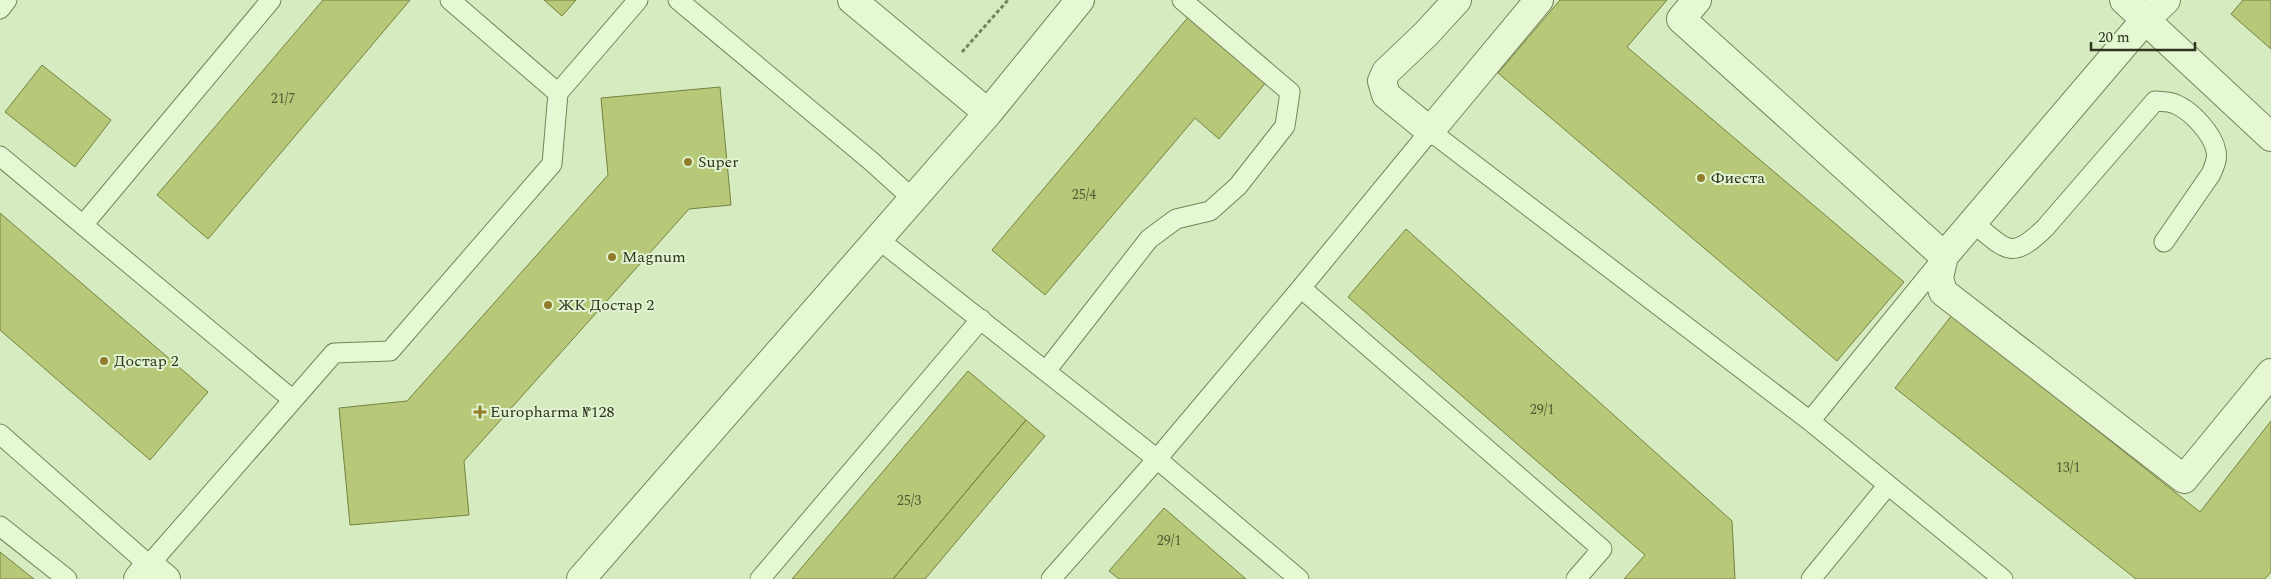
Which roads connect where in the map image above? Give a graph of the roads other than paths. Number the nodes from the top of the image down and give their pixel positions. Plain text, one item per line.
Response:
1 (7, 0) edge
2 (271, 0) edge
3 (450, 0) edge
4 (638, 0) edge
5 (678, 0) edge
6 (852, 0) edge
7 (1080, 0) edge
8 (1182, 0) edge
9 (1457, 0) edge
10 (1539, 0) edge
11 (1697, 0) edge
12 (2124, 0) edge
13 (2166, 0) edge
14 (0, 8) edge
15 (2145, 20) junction
16 (558, 93) junction
17 (988, 113) junction
18 (1430, 130) junction
19 (2271, 137) edge
20 (0, 156) edge
21 (913, 199) junction
22 (1972, 222) junction
23 (83, 225) junction
24 (878, 239) junction
25 (2164, 242) dead end
26 (1944, 256) junction
27 (1301, 288) junction
28 (981, 319) junction
29 (1046, 371) junction
30 (2271, 373) edge
31 (293, 400) junction
32 (1810, 421) junction
33 (0, 434) edge
34 (1157, 459) junction
35 (1888, 486) junction
36 (0, 526) edge
37 (151, 574) edge
38 (1581, 578) edge
39 (67, 579) edge
40 (581, 579) edge
41 (760, 579) edge
42 (1051, 579) edge
43 (1299, 579) edge
44 (1811, 579) edge
45 (2003, 579) edge

1 - 14 lane
2 - 23 lane
3 - 16 lane
4 - 16 lane
5 - 21 lane
6 - 17 street
7 - 17 street
8 - 29 lane
9 - 18 street
10 - 18 street
11 - 26 street
12 - 15 street
13 - 15 street
15 - 19 street
15 - 22 street
16 - 31 lane
17 - 21 street
18 - 27 lane
18 - 32 lane
20 - 23 lane
21 - 24 street
22 - 25 lane
22 - 26 street
23 - 31 lane
24 - 28 lane
24 - 40 street
26 - 30 street
26 - 32 lane
27 - 34 lane
27 - 38 lane
28 - 29 lane
28 - 41 lane
29 - 34 lane
31 - 37 lane
32 - 35 lane
33 - 37 lane
34 - 42 lane
34 - 43 lane
35 - 44 lane
35 - 45 lane
36 - 39 lane

